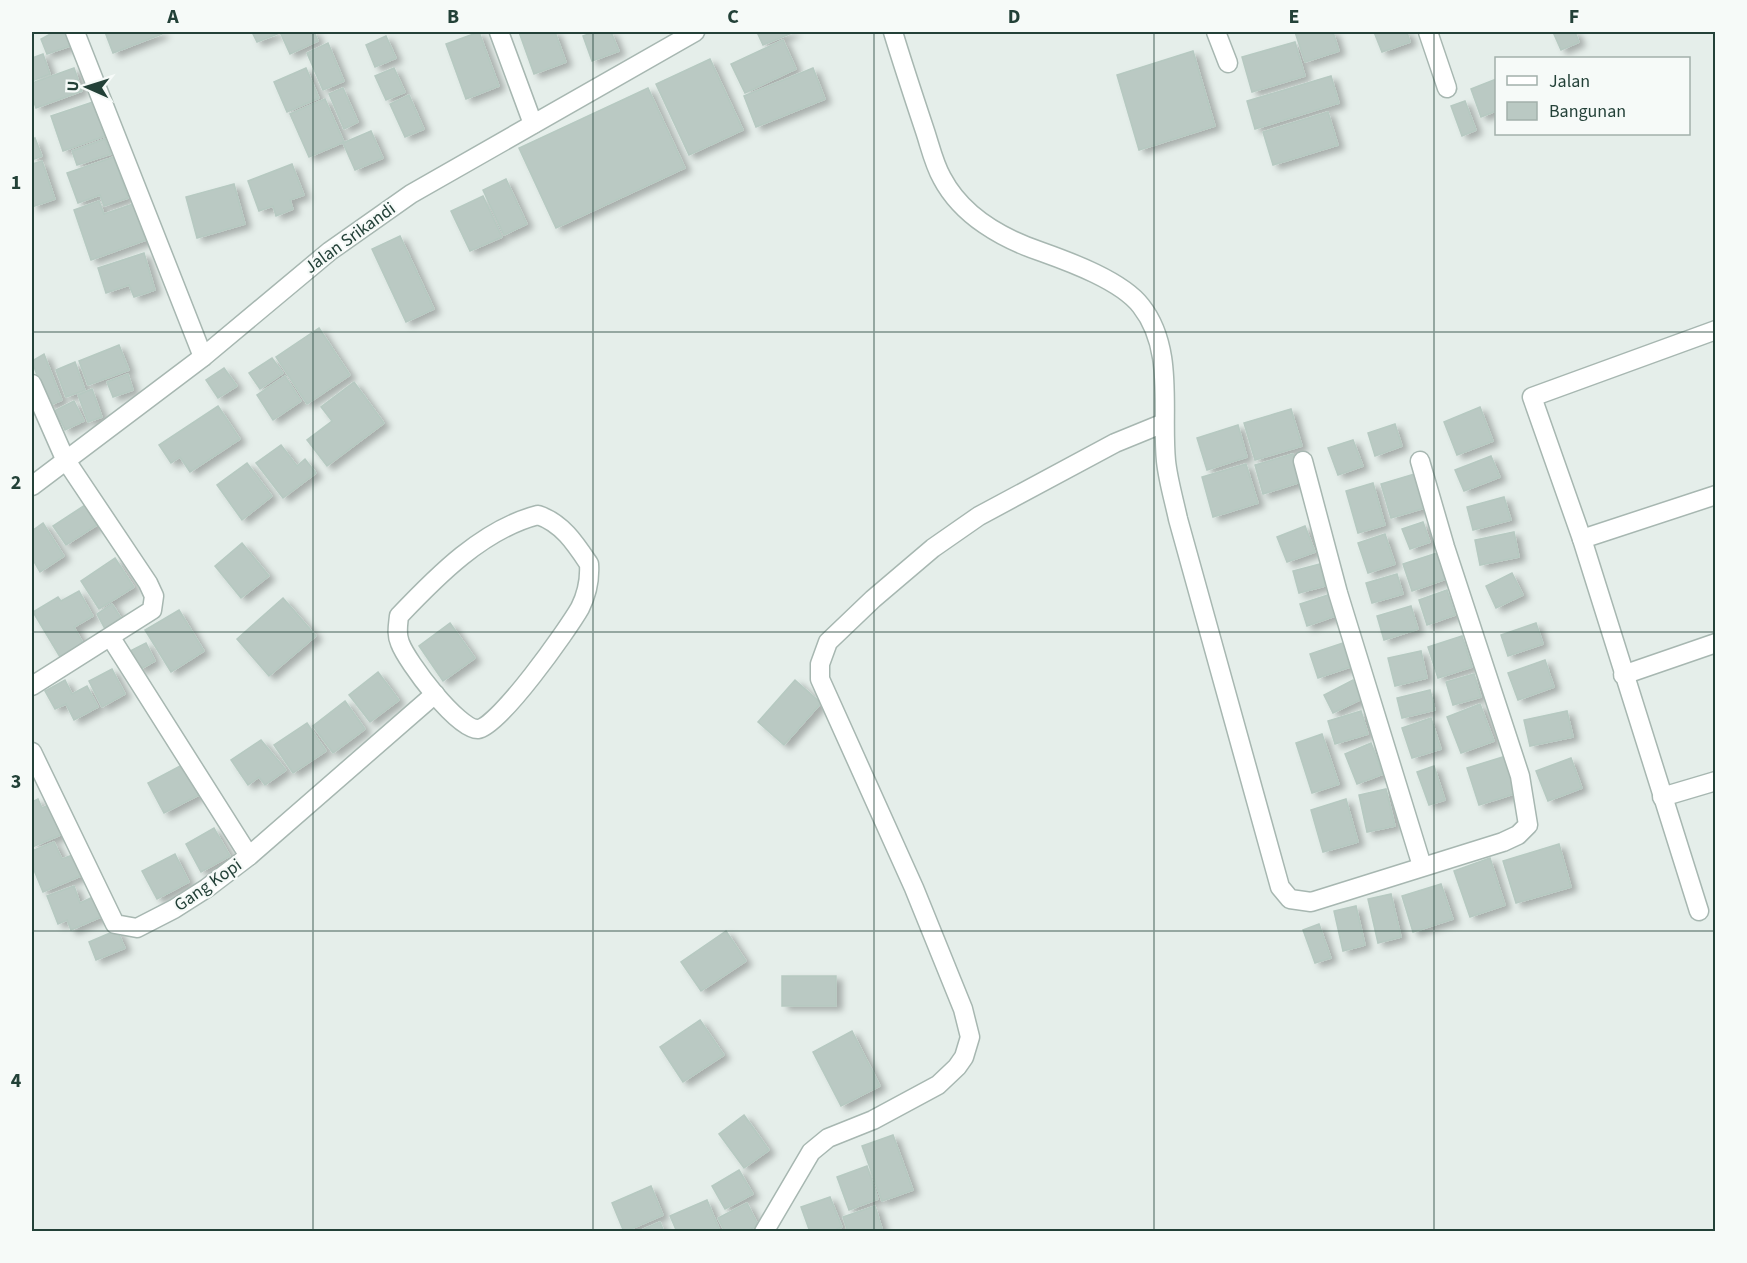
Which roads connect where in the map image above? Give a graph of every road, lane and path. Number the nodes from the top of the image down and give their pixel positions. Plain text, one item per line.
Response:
1 (75, 32) edge
2 (499, 32) edge
3 (893, 32) edge
4 (1216, 32) edge
5 (1428, 32) edge
6 (688, 33) edge
7 (1228, 63) dead end
8 (1447, 88) dead end
9 (533, 124) junction
10 (1716, 330) edge
11 (202, 357) junction
12 (32, 384) edge
13 (1164, 423) junction
14 (65, 459) junction
15 (1420, 460) dead end
16 (1303, 461) dead end
17 (32, 486) edge
18 (1716, 495) edge
19 (1582, 539) junction
20 (111, 638) junction
21 (1716, 643) edge
22 (1623, 675) junction
23 (32, 686) edge
24 (435, 694) junction
25 (32, 752) edge
26 (1716, 781) edge
27 (1662, 797) junction
28 (249, 855) junction
29 (1422, 866) junction
30 (1699, 911) dead end
31 (764, 1232) edge

1 - 11 street
2 - 9 street
3 - 13 street
4 - 7 street
5 - 8 street
6 - 9 street, Jalan Srikandi
9 - 11 street, Jalan Srikandi
10 - 19 street
11 - 14 street, Jalan Srikandi
12 - 14 street
13 - 29 street
13 - 31 street
14 - 17 street, Jalan Srikandi
14 - 20 street
15 - 29 street
16 - 29 street
18 - 19 street
19 - 22 street
20 - 23 street
20 - 28 street
21 - 22 street
22 - 27 street
24 - 24 street
24 - 28 street, Gang Kopi
25 - 28 street, Gang Kopi
26 - 27 street
27 - 30 street

